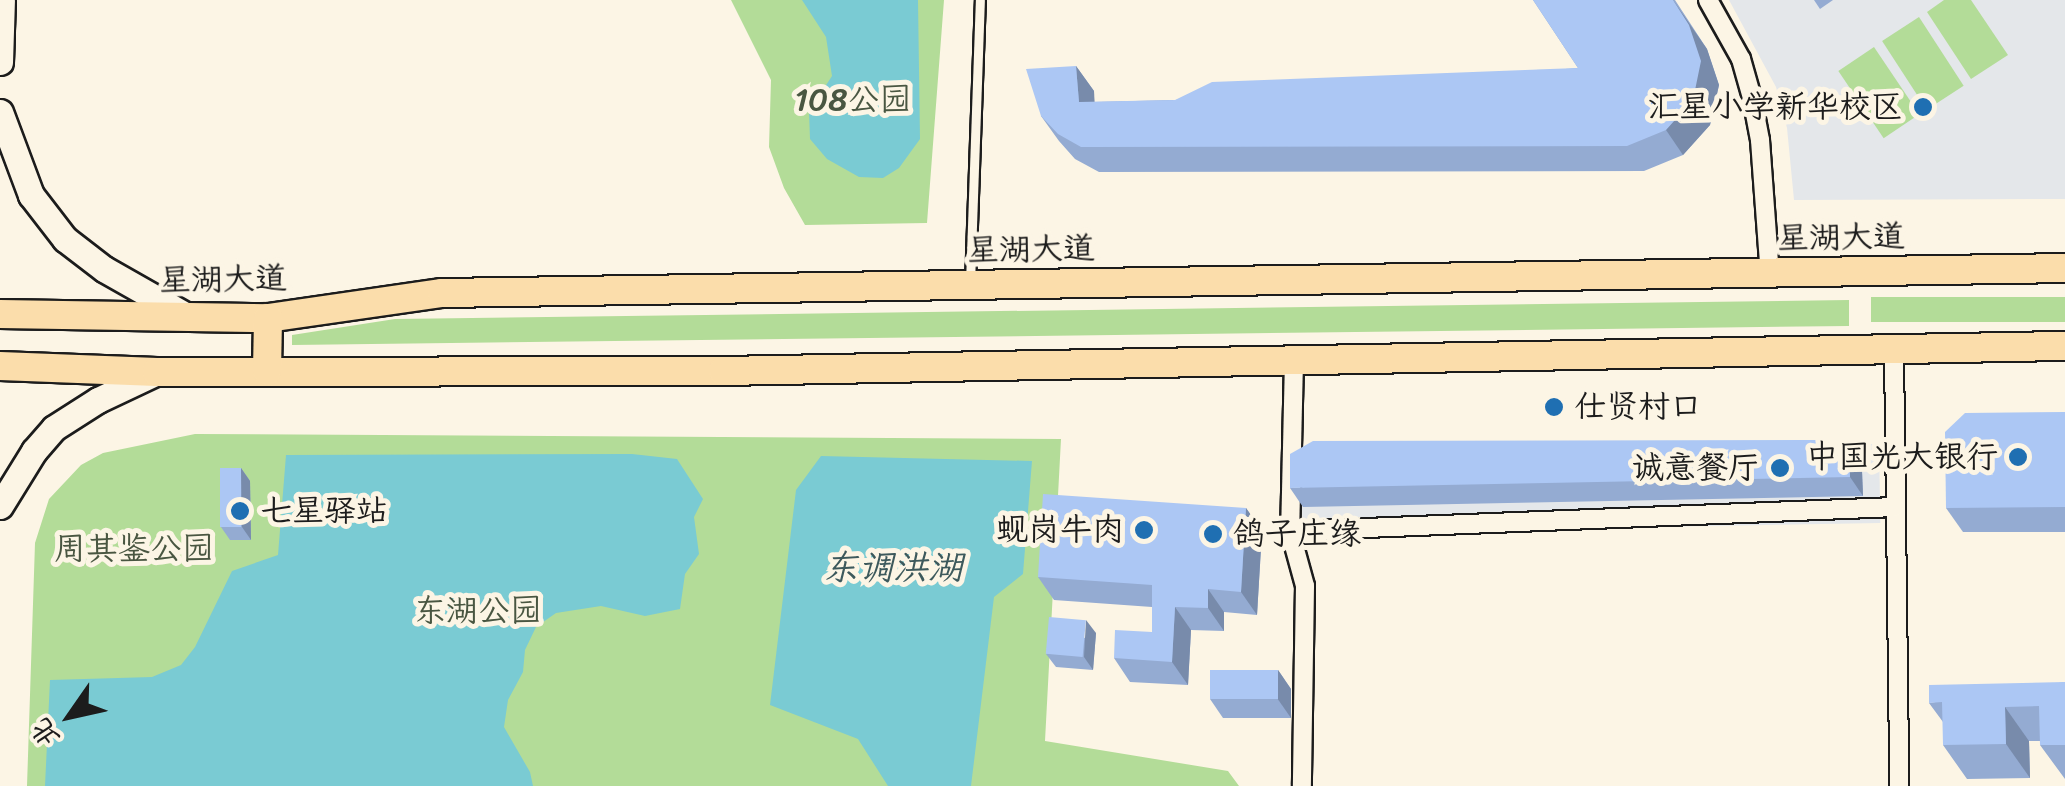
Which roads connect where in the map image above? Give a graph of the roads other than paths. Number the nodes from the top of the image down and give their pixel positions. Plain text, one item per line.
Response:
1 (2, 0) edge
2 (980, 0) edge
3 (1708, 0) edge
4 (0, 62) edge
5 (0, 112) edge
6 (2065, 268) edge
7 (1770, 274) junction
8 (970, 286) junction
9 (0, 314) edge
10 (187, 316) junction
11 (268, 318) junction
12 (2065, 346) edge
13 (1894, 350) junction
14 (1294, 360) junction
15 (0, 366) edge
16 (267, 370) junction
17 (158, 372) junction
18 (0, 506) edge
19 (1895, 507) junction
20 (1290, 530) junction
21 (1302, 786) edge
22 (1899, 786) edge

1 - 4 main road
2 - 8 lane
3 - 7 street
5 - 10 main road
6 - 7 main road, 星湖大道
7 - 8 main road, 星湖大道
8 - 11 main road, 星湖大道
9 - 10 main road, 星湖大道
10 - 11 main road, 星湖大道
11 - 16 main road
12 - 13 main road
13 - 14 main road
13 - 19 street
14 - 16 main road
14 - 20 street
15 - 17 main road
16 - 17 main road
17 - 18 main road
19 - 20 street
19 - 22 street
20 - 21 street

